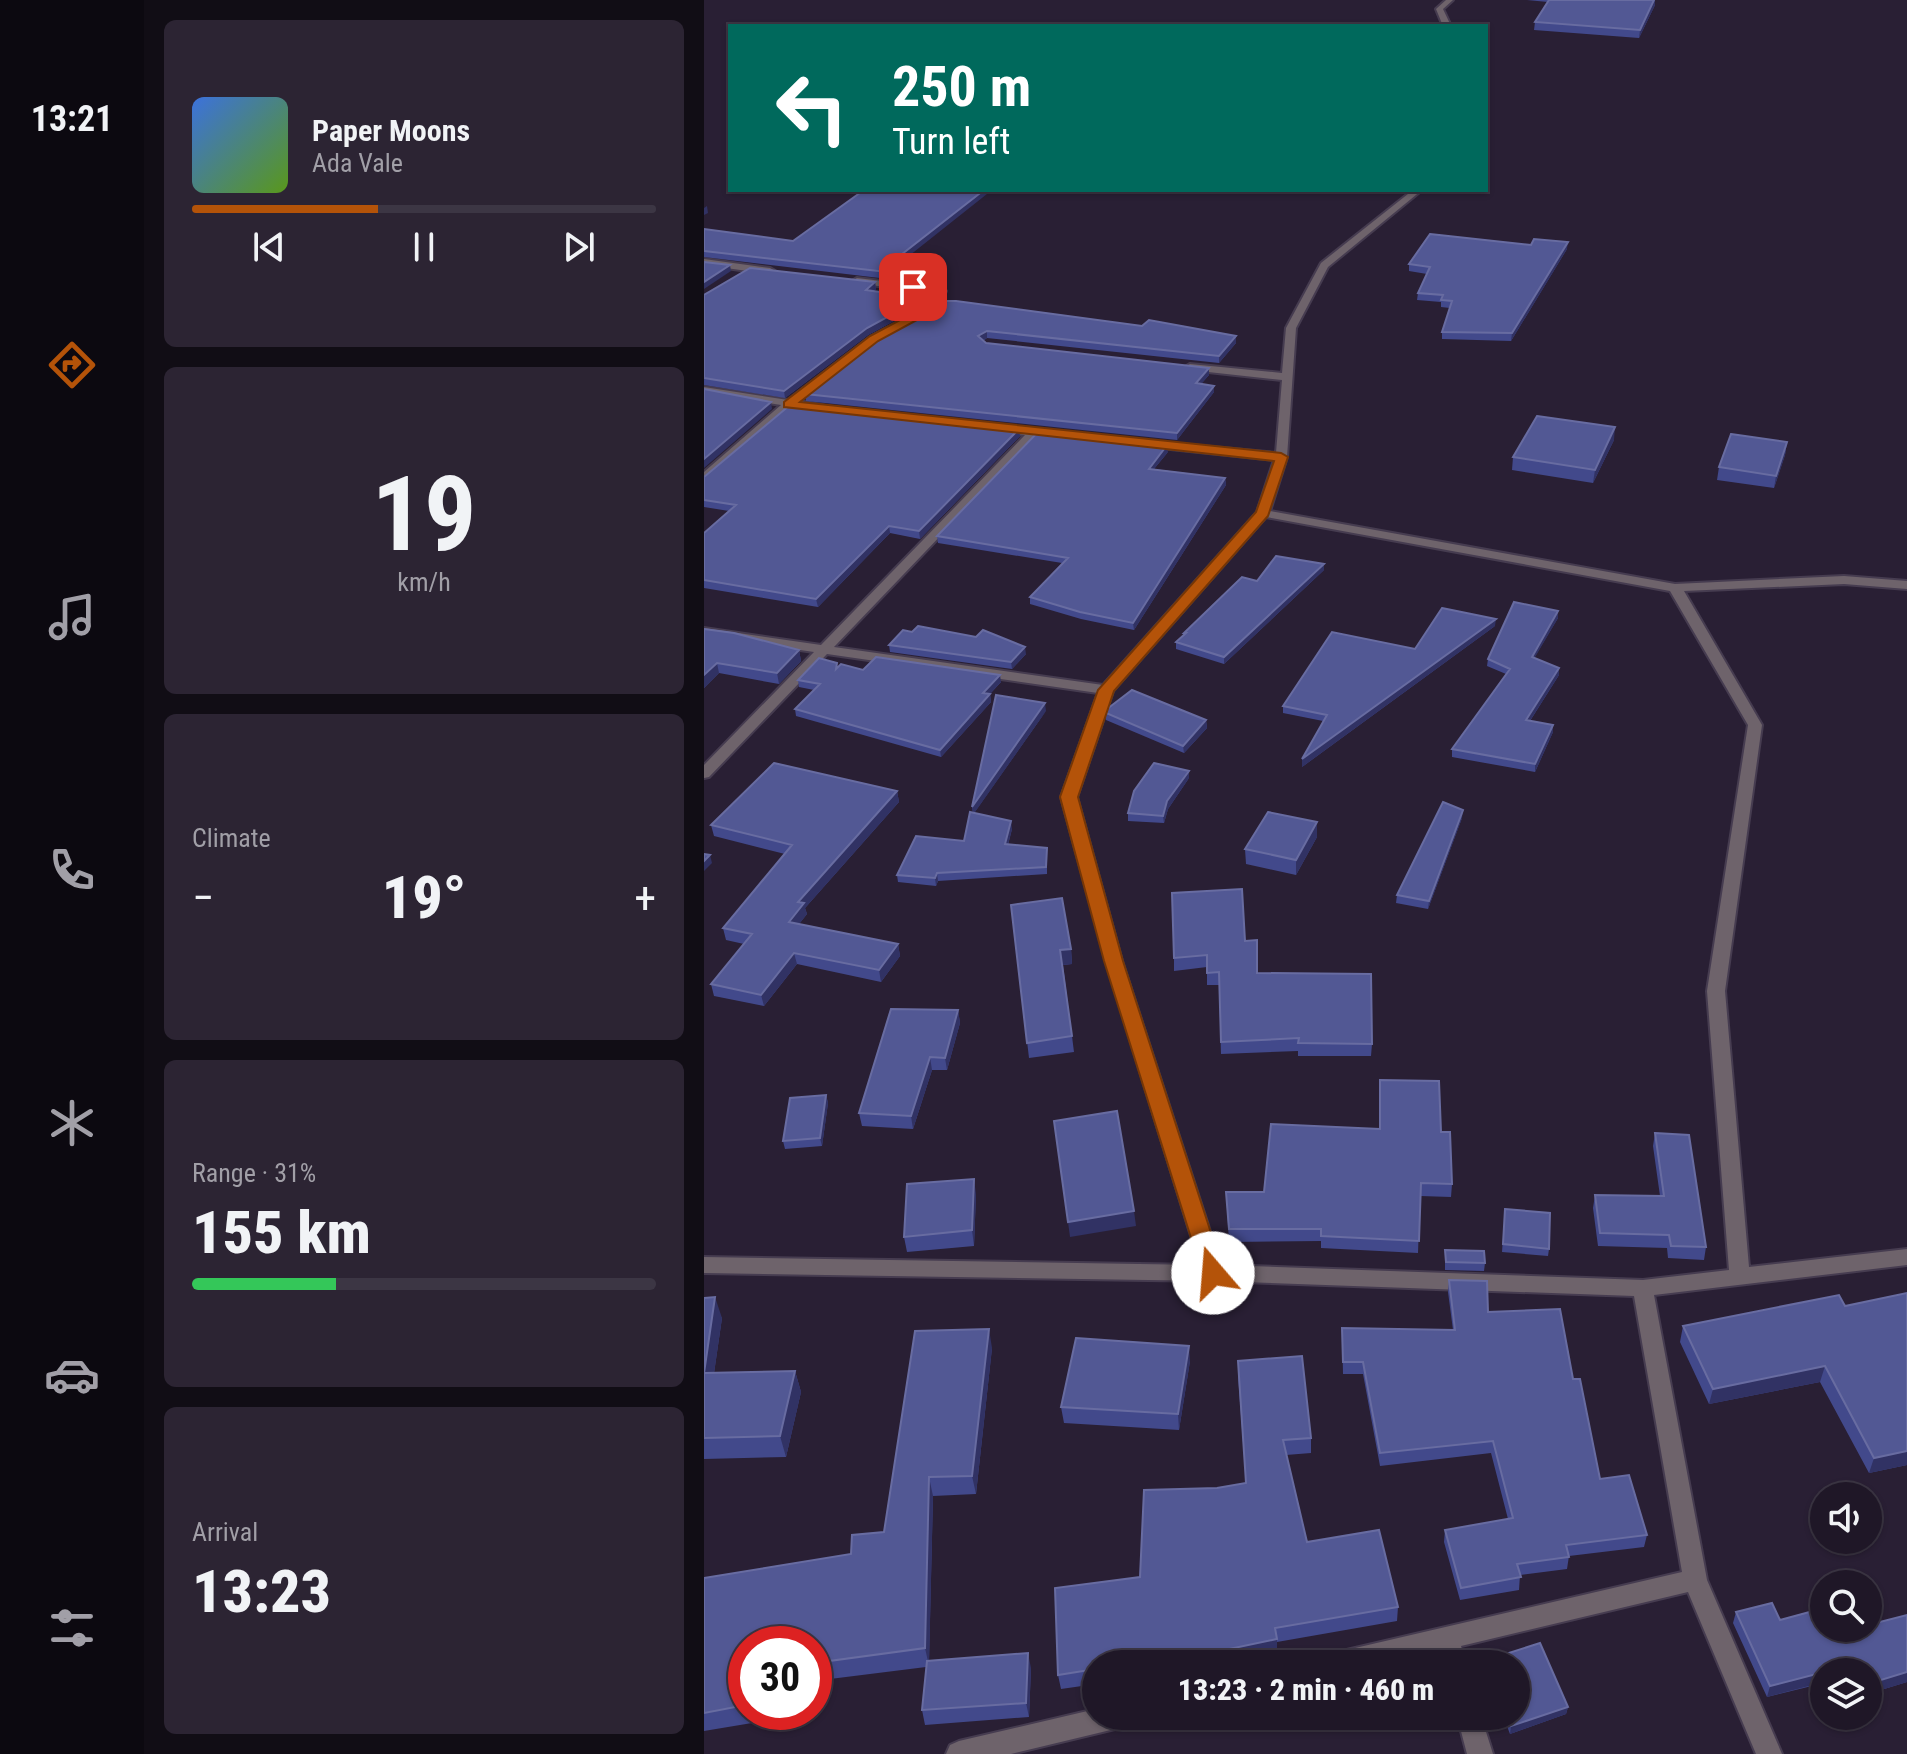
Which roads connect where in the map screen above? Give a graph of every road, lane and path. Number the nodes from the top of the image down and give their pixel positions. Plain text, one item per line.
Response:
1 (1450, 0) edge
2 (1446, 24) edge
3 (1415, 192) edge
4 (704, 262) edge
5 (749, 268) junction
6 (779, 272) edge
7 (738, 275) edge
8 (838, 279) edge
9 (1177, 365) edge
10 (1287, 377) junction
11 (704, 390) edge
12 (788, 405) junction
13 (850, 412) edge
14 (988, 428) edge
15 (1033, 433) junction
16 (1064, 436) edge
17 (1126, 442) edge
18 (1281, 457) junction
19 (704, 478) edge
20 (1263, 513) junction
21 (1907, 585) edge
22 (1675, 588) junction
23 (704, 632) edge
24 (826, 648) junction
25 (1106, 690) junction
26 (704, 774) edge
27 (1907, 1257) edge
28 (704, 1265) edge
29 (1213, 1273) junction
30 (1740, 1277) junction
31 (1643, 1288) junction
32 (1695, 1580) junction
33 (1446, 1638) junction
34 (1396, 1650) edge
35 (1450, 1650) edge
36 (1082, 1725) edge
37 (1473, 1730) edge
38 (959, 1754) edge
39 (1480, 1754) edge
40 (1769, 1754) edge

1 - 2 street
3 - 10 street
4 - 5 street
5 - 6 street
5 - 7 street
8 - 12 street
9 - 10 street
10 - 18 street
11 - 12 street
12 - 13 street
12 - 19 street
14 - 15 street
15 - 16 street
15 - 24 street
17 - 18 street
18 - 20 street
20 - 22 street
20 - 25 street
21 - 22 street
22 - 30 street
23 - 24 street
24 - 25 street
24 - 26 street
25 - 29 street
27 - 30 street
28 - 29 street
29 - 31 street
30 - 31 street
31 - 32 street
32 - 33 street
32 - 40 street
33 - 34 street
33 - 35 street
36 - 38 street
37 - 39 street

